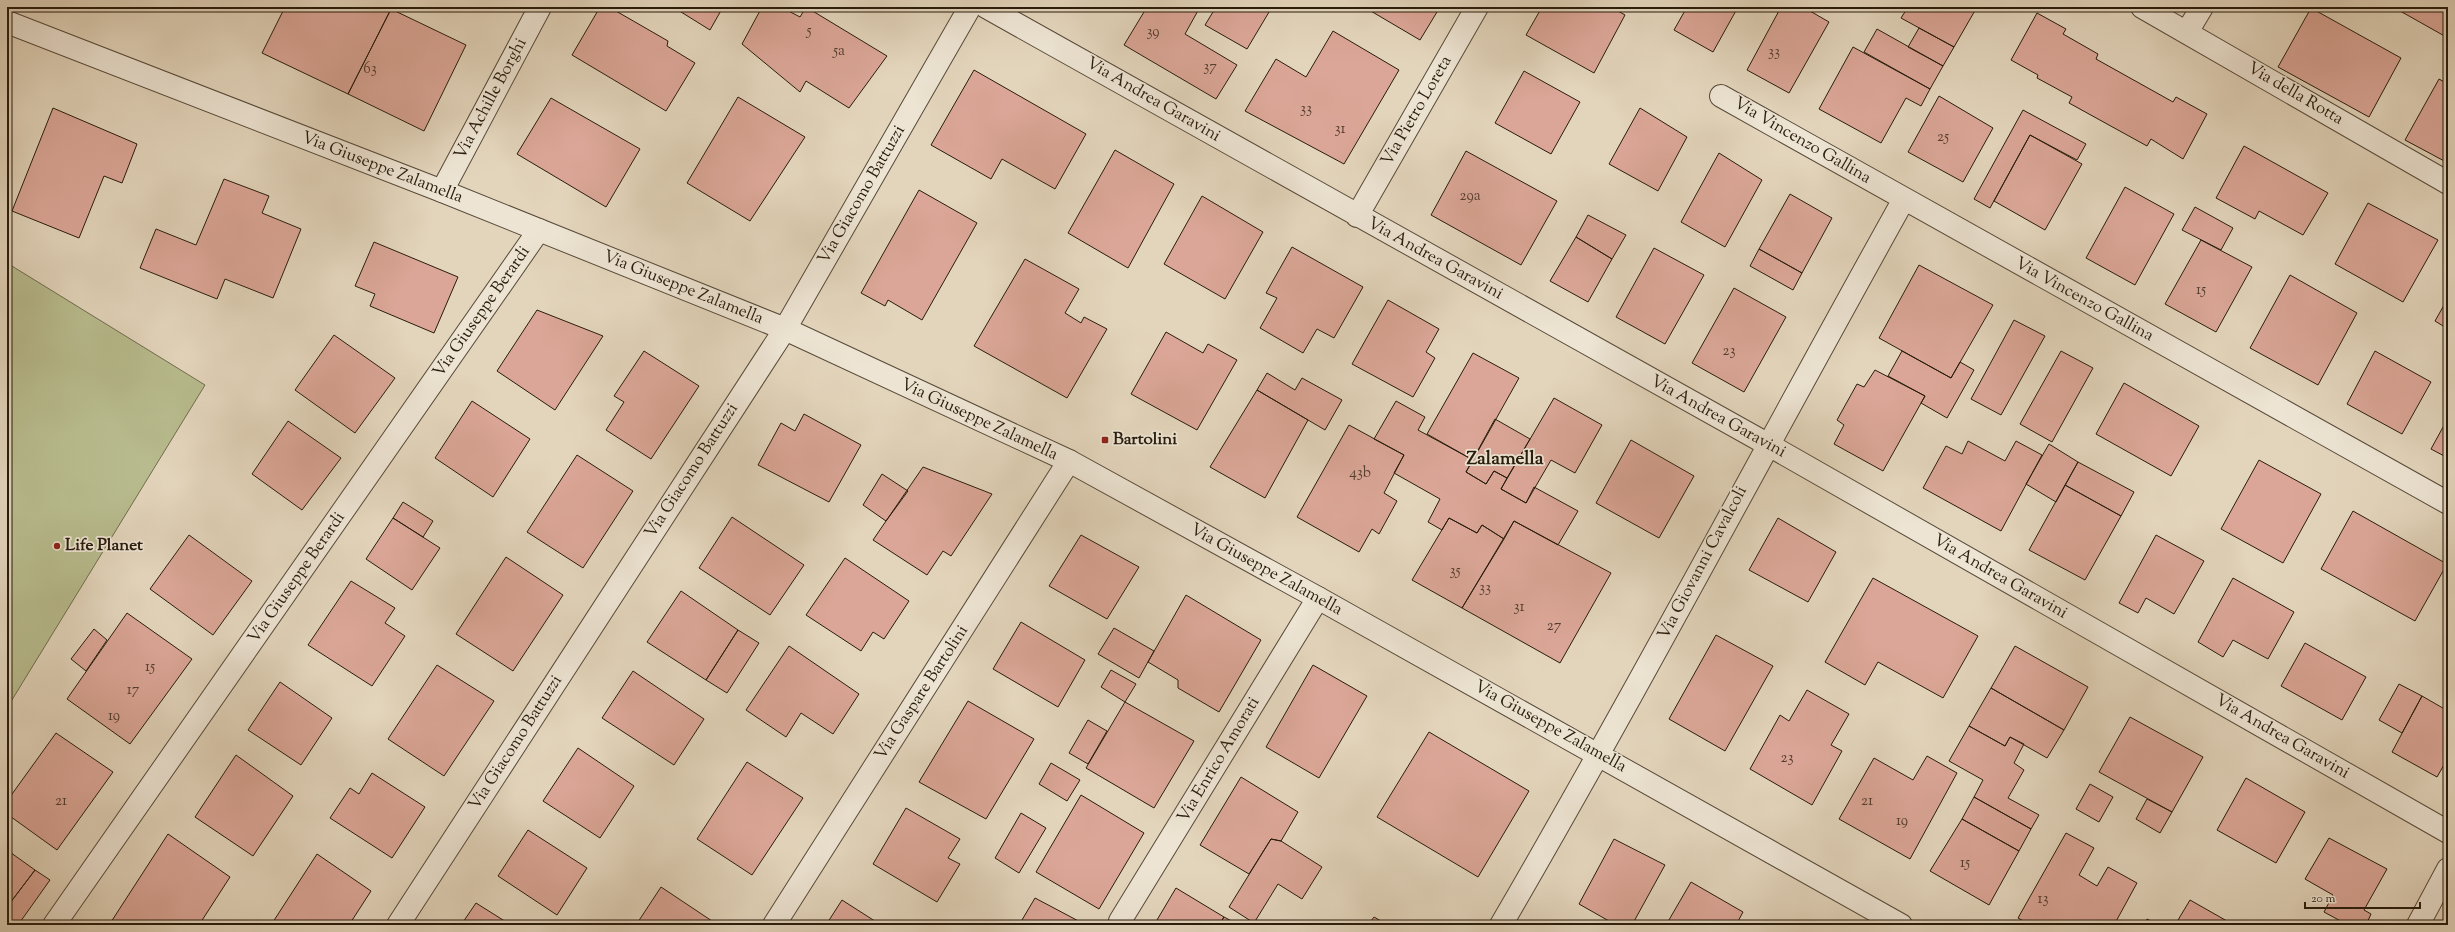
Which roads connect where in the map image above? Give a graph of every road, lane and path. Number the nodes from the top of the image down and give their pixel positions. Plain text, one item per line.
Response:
1 (540, 7) edge
2 (970, 7) edge
3 (986, 7) edge
4 (1477, 7) edge
5 (2142, 7) edge
6 (2202, 7) edge
7 (7, 22) edge
8 (2187, 32) junction
9 (1721, 96) dead end
10 (2448, 183) edge
11 (442, 191) junction
12 (1904, 199) junction
13 (1357, 216) junction
14 (539, 230) junction
15 (784, 329) junction
16 (1767, 444) junction
17 (1069, 462) junction
18 (2448, 503) edge
19 (1318, 598) junction
20 (1600, 755) junction
21 (2448, 832) edge
22 (2448, 869) edge
23 (1120, 921) dead end
24 (54, 925) edge
25 (398, 925) edge
26 (774, 925) edge
27 (1501, 925) edge
28 (1901, 925) edge
29 (2418, 925) edge

1 - 11 street, Via Achille Borghi
2 - 15 street, Via Giacomo Battuzzi
3 - 13 street, Via Andrea Garavini
4 - 13 street, Via Pietro Loreta
5 - 8 street, Via della Rotta
6 - 8 street
7 - 11 street, Via Giuseppe Zalamella
8 - 10 street, Via della Rotta
9 - 12 street, Via Vincenzo Gallina
11 - 14 street, Via Giuseppe Zalamella
12 - 16 street, Via Giovanni Cavalcoli
12 - 18 street, Via Vincenzo Gallina
13 - 16 street, Via Andrea Garavini
14 - 15 street, Via Giuseppe Zalamella
14 - 24 street, Via Giuseppe Berardi
15 - 17 street, Via Giuseppe Zalamella
15 - 25 street, Via Giacomo Battuzzi
16 - 20 street, Via Giovanni Cavalcoli
16 - 21 street, Via Andrea Garavini
17 - 19 street, Via Giuseppe Zalamella
17 - 26 street, Via Gaspare Bartolini
19 - 20 street, Via Giuseppe Zalamella
19 - 23 street, Via Enrico Amorati
20 - 27 street, Via Giovanni Cavalcoli
20 - 28 street, Via Giuseppe Zalamella
22 - 29 street

